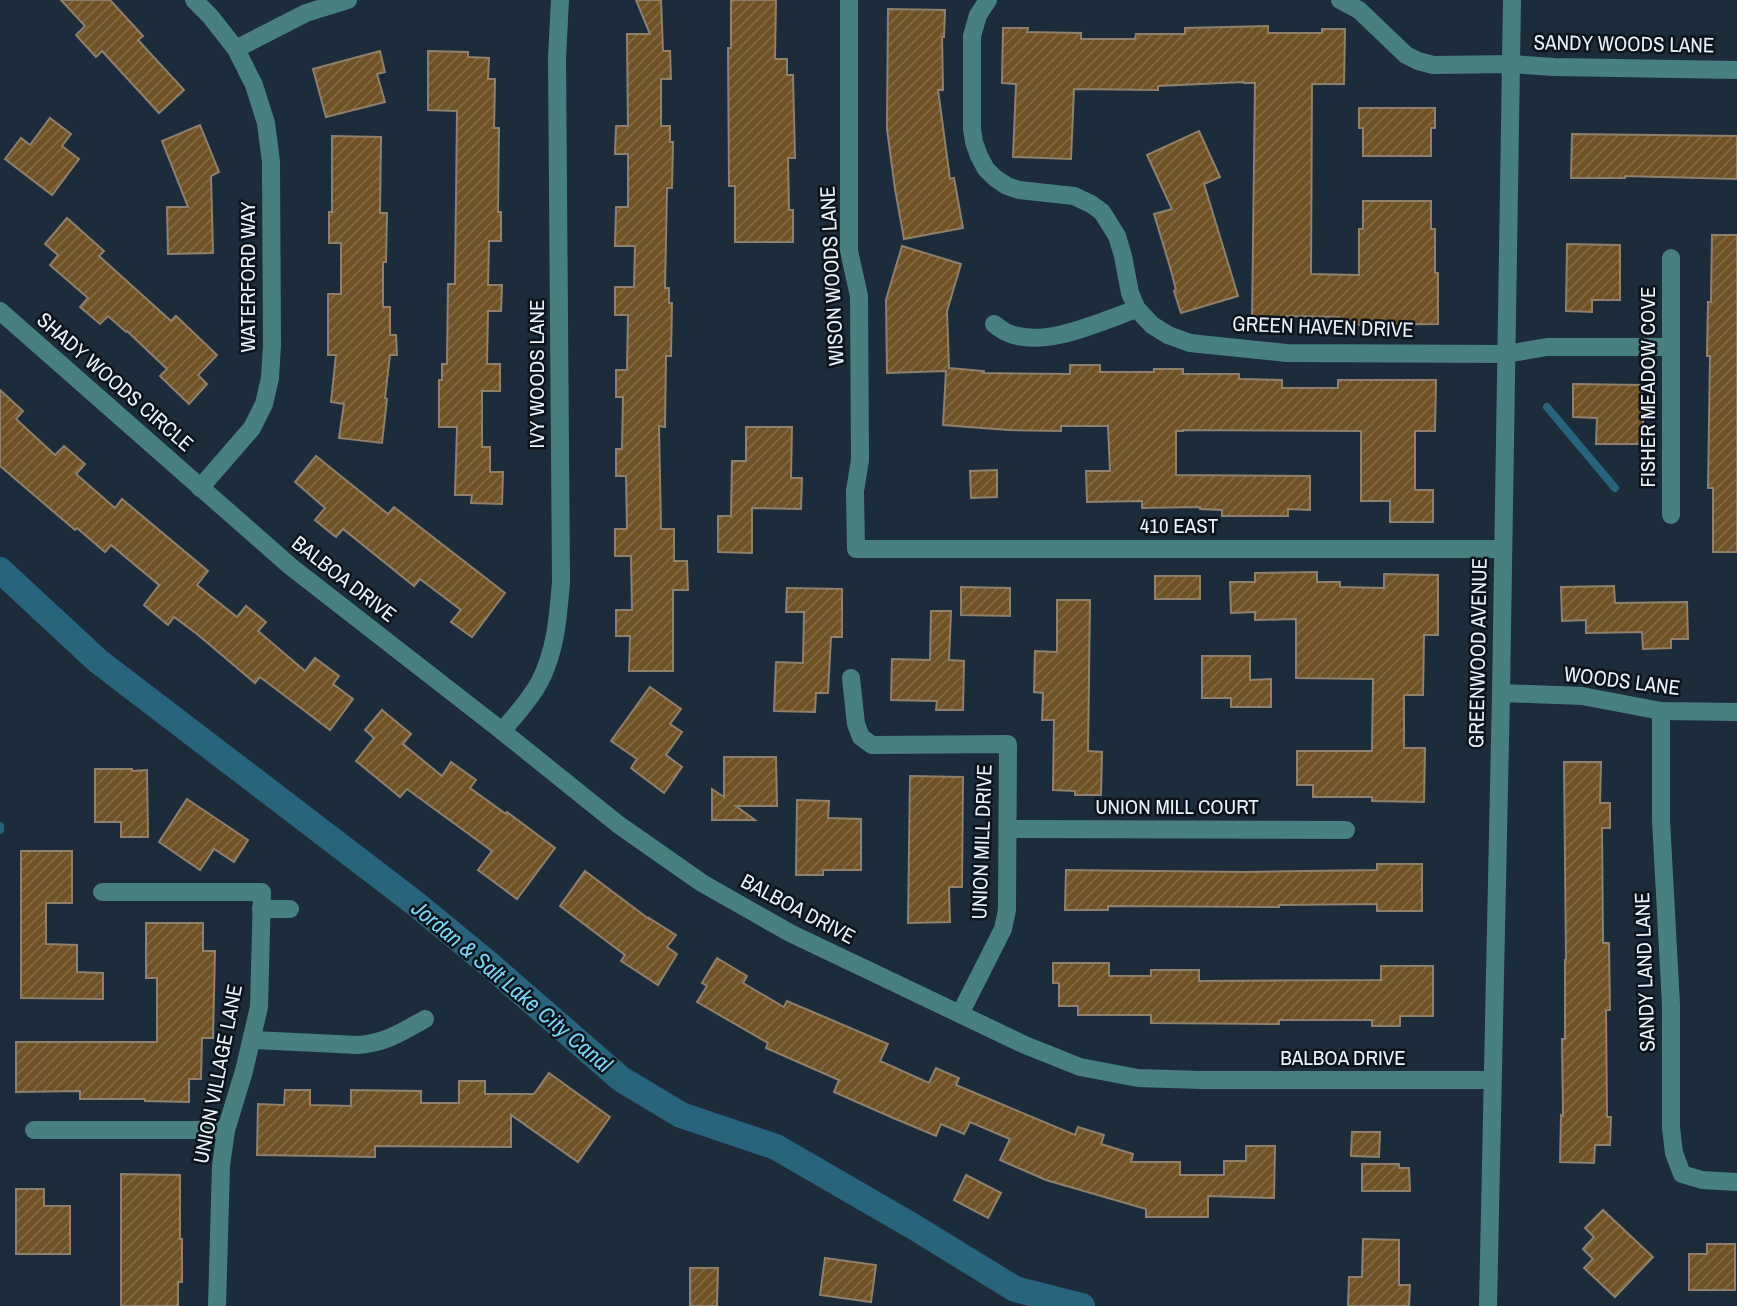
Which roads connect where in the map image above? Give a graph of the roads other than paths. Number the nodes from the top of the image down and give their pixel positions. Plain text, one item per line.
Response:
1 (194, 0) edge
2 (348, 0) edge
3 (560, 0) edge
4 (849, 0) edge
5 (988, 0) edge
6 (1340, 0) edge
7 (1512, 0) edge
8 (236, 49) junction
9 (1511, 64) junction
10 (1737, 70) edge
11 (1671, 258) dead end
12 (1137, 309) junction
13 (0, 311) edge
14 (994, 324) dead end
15 (1671, 347) junction
16 (1506, 354) junction
17 (200, 488) junction
18 (1671, 516) dead end
19 (856, 549) joint
20 (1502, 549) junction
21 (851, 678) dead end
22 (1501, 693) junction
23 (1661, 711) junction
24 (1737, 712) edge
25 (502, 731) junction
26 (1008, 830) junction
27 (1346, 830) dead end
28 (102, 892) dead end
29 (261, 901) junction
30 (290, 909) dead end
31 (960, 1014) junction
32 (425, 1019) dead end
33 (252, 1040) junction
34 (1492, 1080) junction
35 (34, 1130) dead end
36 (226, 1130) junction
37 (1737, 1182) edge
38 (217, 1306) edge
39 (1488, 1306) edge

1 - 8 street, WATERFORD WAY
2 - 8 street
3 - 25 street, IVY WOODS LANE
4 - 19 street, WISON WOODS LANE
5 - 12 street
6 - 9 street, SANDY WOODS LANE
7 - 9 street, GREENWOOD AVENUE
8 - 17 street, WATERFORD WAY
9 - 10 street, SANDY WOODS LANE
9 - 16 street, GREENWOOD AVENUE
11 - 15 street, FISHER MEADOW COVE
12 - 14 street
12 - 16 street, GREEN HAVEN DRIVE
13 - 17 street, SHADY WOODS CIRCLE
15 - 16 street, GREEN HAVEN DRIVE
15 - 18 street, FISHER MEADOW COVE
16 - 20 street, GREENWOOD AVENUE
17 - 25 street, BALBOA DRIVE
19 - 20 street, 410 EAST
20 - 22 street, GREENWOOD AVENUE
21 - 26 street, UNION MILL DRIVE
22 - 23 street, WOODS LANE
22 - 34 street, GREENWOOD AVENUE
23 - 24 street, WOODS LANE
23 - 37 street, SANDY LAND LANE
25 - 31 street, BALBOA DRIVE
26 - 27 street, UNION MILL COURT
26 - 31 street, UNION MILL DRIVE
28 - 29 street
29 - 30 street
29 - 33 street, UNION VILLAGE LANE
31 - 34 street, BALBOA DRIVE
32 - 33 street
33 - 36 street, UNION VILLAGE LANE
34 - 39 street, GREENWOOD AVENUE
35 - 36 street
36 - 38 street, UNION VILLAGE LANE

